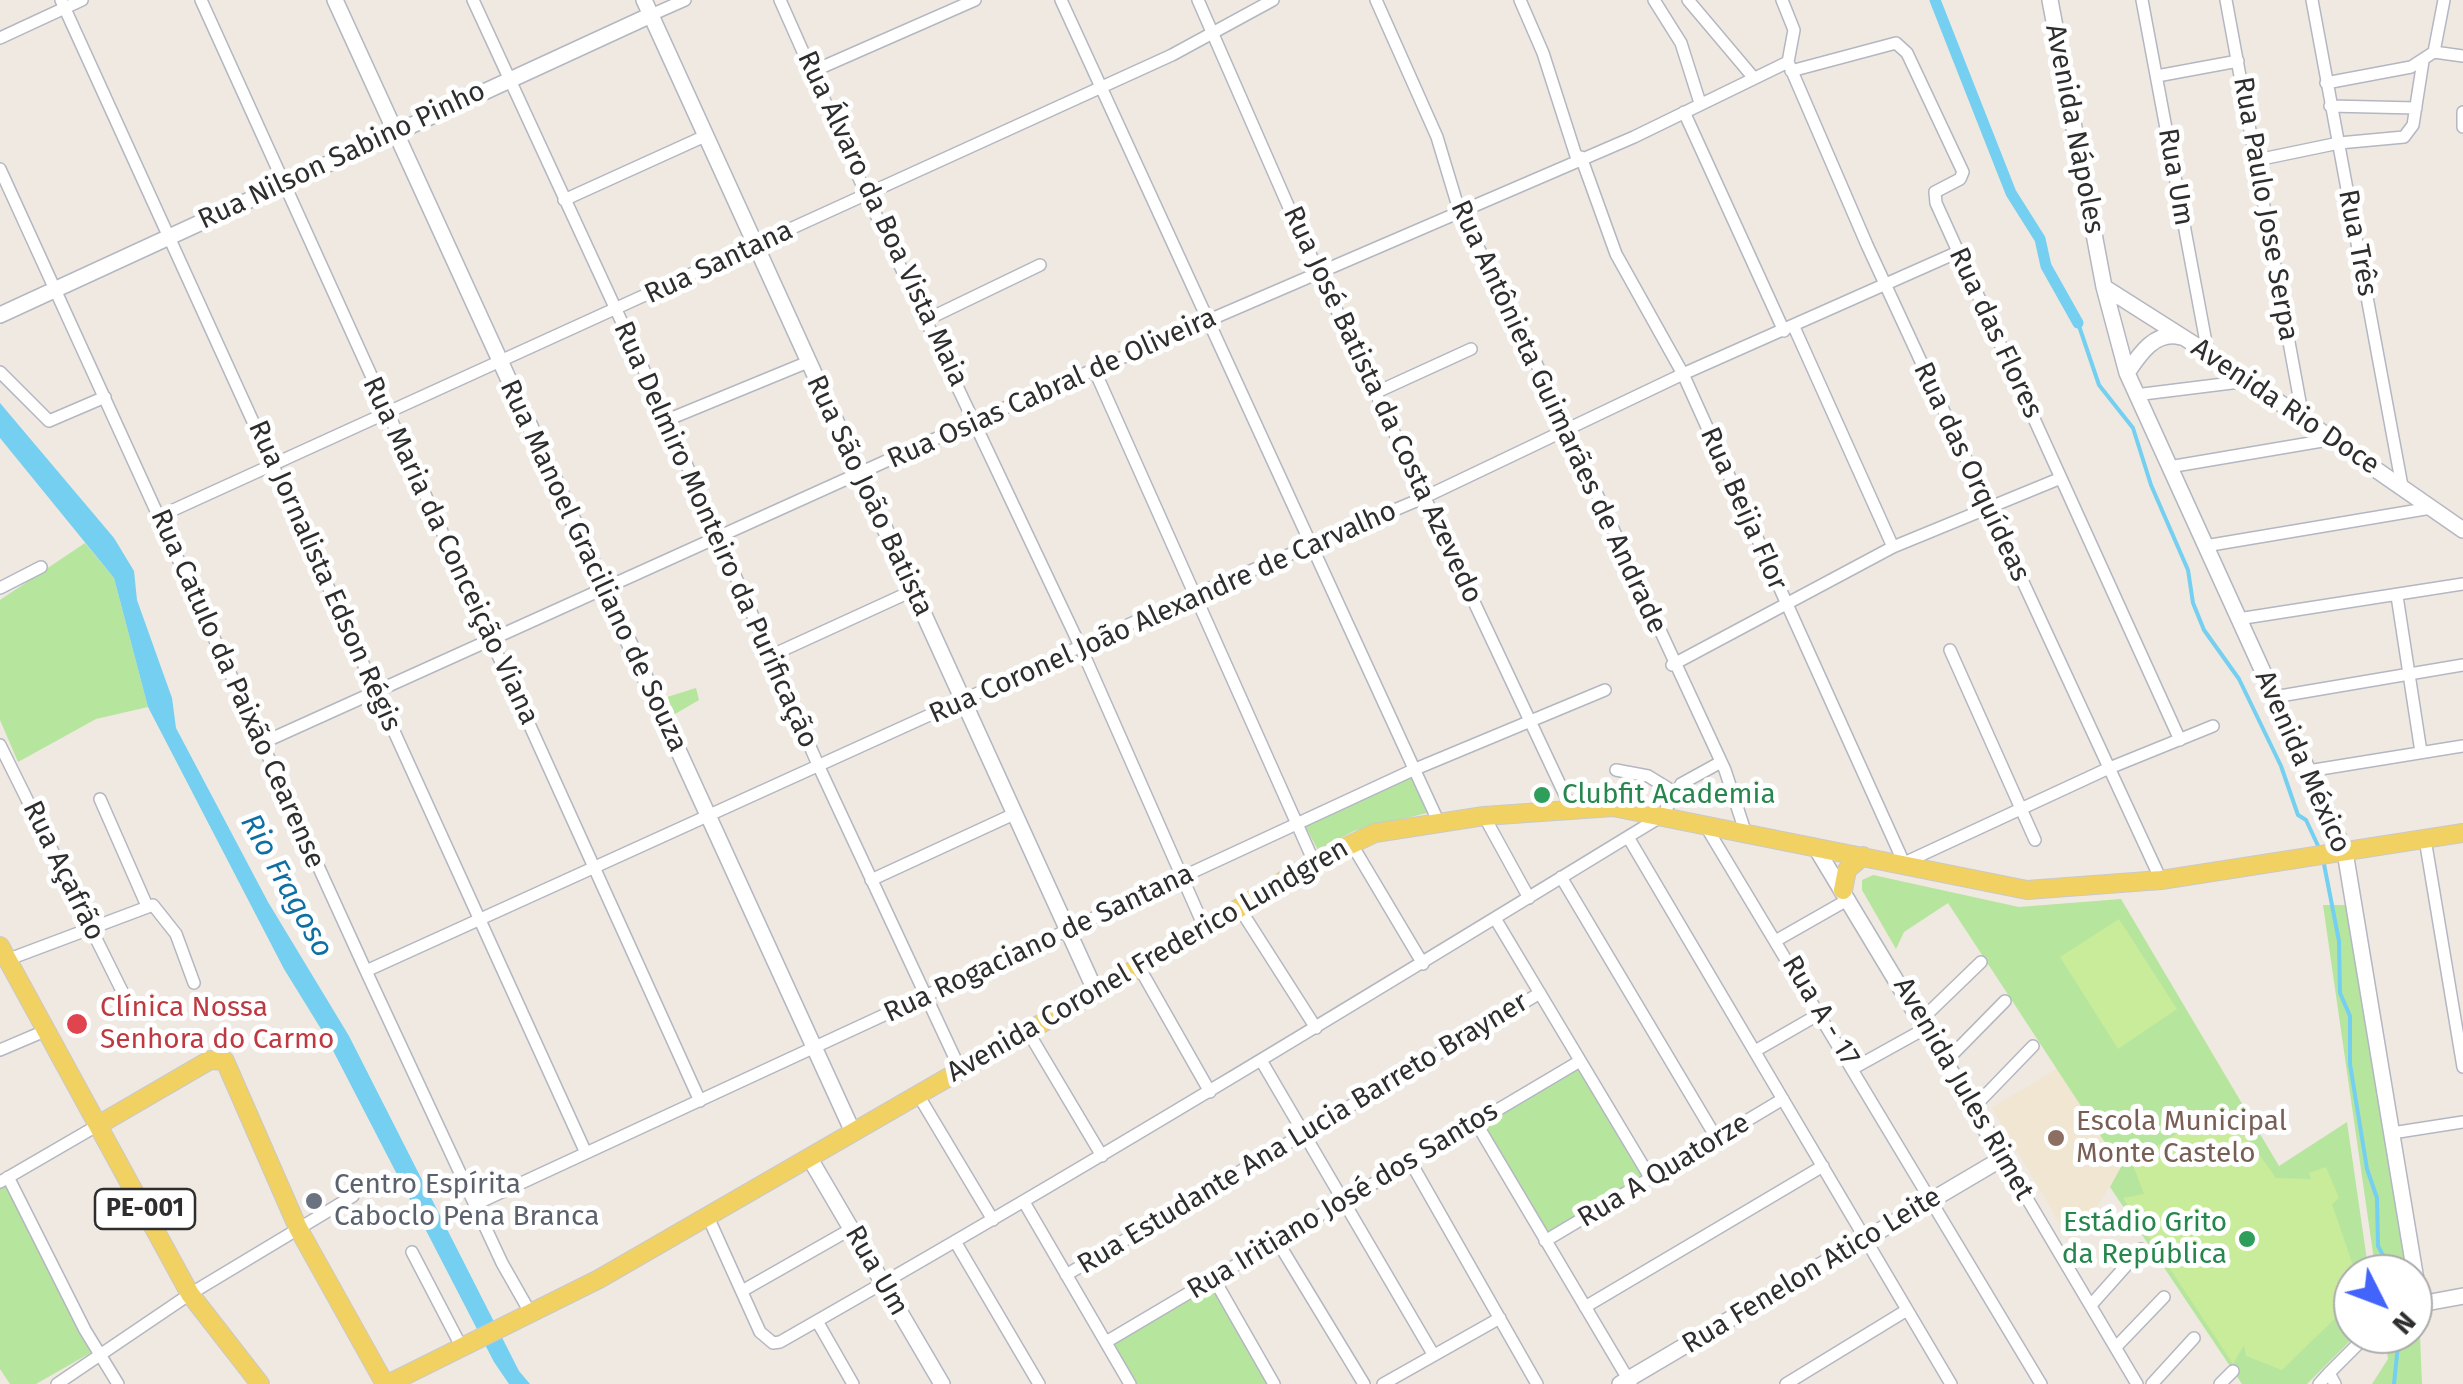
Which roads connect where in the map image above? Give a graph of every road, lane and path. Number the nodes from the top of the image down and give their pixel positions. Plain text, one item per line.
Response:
1 (82, 0) edge
2 (201, 0) edge
3 (335, 0) edge
4 (473, 0) edge
5 (686, 0) edge
6 (780, 0) edge
7 (975, 0) edge
8 (1061, 0) edge
9 (1198, 0) edge
10 (1272, 0) edge
11 (1376, 0) edge
12 (1520, 0) edge
13 (1654, 0) edge
14 (1688, 0) edge
15 (1782, 0) edge
16 (2050, 0) edge
17 (2142, 0) edge
18 (2226, 0) edge
19 (2312, 0) edge
20 (2444, 0) edge
21 (63, 4) edge
22 (647, 8) edge
23 (1211, 31) junction
24 (0, 38) edge
25 (2434, 52) junction
26 (2463, 56) edge
27 (2423, 60) junction
28 (2238, 61) junction
29 (1789, 67) junction
30 (812, 72) junction
31 (2157, 76) junction
32 (1753, 77) junction
33 (509, 79) junction
34 (2326, 82) junction
35 (1102, 87) junction
36 (1700, 103) junction
37 (2330, 106) junction
38 (2416, 108) junction
39 (1684, 112) junction
40 (2463, 112) edge
41 (2463, 126) edge
42 (395, 133) junction
43 (705, 136) junction
44 (2338, 143) junction
45 (1579, 158) junction
46 (2257, 160) junction
47 (0, 169) edge
48 (283, 184) junction
49 (867, 196) junction
50 (564, 200) junction
51 (1459, 210) junction
52 (168, 235) junction
53 (756, 244) junction
54 (1958, 252) junction
55 (2098, 258) joint
56 (1040, 265) dead end
57 (1320, 273) junction
58 (1884, 283) junction
59 (2104, 287) junction
60 (53, 288) junction
61 (616, 310) junction
62 (0, 314) edge
63 (1206, 318) junction
64 (926, 320) junction
65 (1789, 329) junction
66 (2185, 339) junction
67 (1471, 349) dead end
68 (2208, 353) junction
69 (500, 362) junction
70 (808, 362) junction
71 (1094, 369) junction
72 (0, 372) edge
73 (1683, 374) junction
74 (2127, 374) junction
75 (2248, 381) junction
76 (1377, 392) junction
77 (2135, 395) junction
78 (105, 397) junction
79 (385, 414) junction
80 (2303, 418) junction
81 (667, 420) junction
82 (976, 420) junction
83 (1565, 428) junction
84 (2334, 440) junction
85 (272, 463) junction
86 (2169, 467) junction
87 (860, 476) junction
88 (2061, 478) junction
89 (2402, 486) junction
90 (1424, 498) junction
91 (1988, 507) junction
92 (2430, 508) junction
93 (160, 516) junction
94 (2463, 530) edge
95 (719, 536) junction
96 (1310, 544) junction
97 (2205, 546) junction
98 (1893, 547) junction
99 (42, 567) dead end
100 (2463, 584) edge
101 (0, 588) edge
102 (604, 590) junction
103 (912, 591) junction
104 (1196, 594) junction
105 (2398, 596) junction
106 (1784, 604) junction
107 (2238, 619) junction
108 (493, 640) junction
109 (1081, 648) junction
110 (1950, 650) dead end
111 (770, 656) junction
112 (1672, 664) junction
113 (2463, 665) edge
114 (2410, 673) junction
115 (1605, 690) dead end
116 (378, 694) junction
117 (2274, 697) junction
118 (963, 701) junction
119 (1532, 721) junction
120 (2214, 726) dead end
121 (2180, 740) junction
122 (262, 744) junction
123 (2463, 746) edge
124 (2, 748) edge
125 (2421, 752) junction
126 (1721, 762) junction
127 (819, 767) junction
128 (2107, 768) junction
129 (1412, 770) junction
130 (1616, 770) dead end
131 (2308, 770) junction
132 (1674, 792) junction
133 (100, 798) dead end
134 (1571, 808) junction
135 (2020, 808) junction
136 (1014, 814) junction
137 (1484, 816) junction
138 (1662, 816) junction
139 (708, 818) junction
140 (1439, 823) junction
141 (1705, 825) junction
142 (1295, 826) junction
143 (1745, 831) junction
144 (2463, 833) edge
145 (1628, 837) junction
146 (2034, 840) dead end
147 (2424, 840) junction
148 (1351, 843) junction
149 (1816, 848) junction
150 (2338, 854) junction
151 (1863, 856) junction
152 (1314, 862) junction
153 (1904, 863) junction
154 (596, 870) junction
155 (1561, 877) junction
156 (1182, 878) junction
157 (872, 880) junction
158 (2160, 880) junction
159 (1846, 895) junction
160 (1529, 898) junction
161 (147, 906) junction
162 (1240, 909) junction
163 (481, 920) junction
164 (1496, 920) junction
165 (90, 927) junction
166 (1069, 930) junction
167 (1206, 930) junction
168 (1777, 940) junction
169 (2, 956) edge
170 (1981, 962) dead end
171 (1423, 964) junction
172 (1139, 967) junction
173 (366, 971) junction
174 (194, 984) dead end
175 (1095, 990) junction
176 (122, 991) dead end
177 (1540, 993) junction
178 (925, 997) junction
179 (2006, 1001) dead end
180 (1821, 1012) junction
181 (1925, 1023) junction
182 (1316, 1028) junction
183 (47, 1030) junction
184 (1028, 1030) junction
185 (2033, 1046) dead end
186 (813, 1048) junction
187 (0, 1050) edge
188 (1755, 1051) junction
189 (1947, 1060) junction
190 (1580, 1061) junction
191 (1262, 1062) junction
192 (2463, 1067) edge
193 (1854, 1068) junction
194 (960, 1069) junction
195 (1210, 1092) junction
196 (917, 1093) junction
197 (700, 1100) junction
198 (1783, 1100) junction
199 (1974, 1108) junction
200 (1475, 1122) junction
201 (2463, 1122) edge
202 (100, 1124) junction
203 (852, 1130) junction
204 (1303, 1133) junction
205 (2392, 1133) junction
206 (1717, 1139) junction
207 (586, 1154) junction
208 (1102, 1156) junction
209 (809, 1157) junction
210 (2003, 1158) junction
211 (1410, 1161) junction
212 (1824, 1166) junction
213 (1651, 1179) junction
214 (4, 1180) edge
215 (353, 1196) dead end
216 (1344, 1200) junction
217 (1932, 1200) junction
218 (1024, 1202) junction
219 (476, 1204) junction
220 (708, 1217) junction
221 (992, 1220) junction
222 (298, 1228) junction
223 (851, 1229) junction
224 (1276, 1239) junction
225 (1865, 1239) junction
226 (1545, 1241) junction
227 (956, 1243) junction
228 (2141, 1249) dead end
229 (412, 1252) dead end
230 (2410, 1254) edge
231 (1066, 1276) junction
232 (1214, 1278) junction
233 (883, 1284) junction
234 (742, 1292) junction
235 (190, 1294) junction
236 (2463, 1296) edge
237 (2164, 1297) dead end
238 (2433, 1299) edge
239 (2091, 1305) junction
240 (1584, 1307) junction
241 (1907, 1310) junction
242 (531, 1314) junction
243 (1500, 1318) junction
244 (817, 1321) junction
245 (2194, 1338) dead end
246 (1106, 1342) junction
247 (467, 1346) junction
248 (2116, 1347) junction
249 (1433, 1354) junction
250 (2352, 1354) edge
251 (99, 1356) junction
252 (2233, 1371) dead end
253 (2332, 1379) edge
254 (1949, 1380) edge
255 (1626, 1382) edge
256 (57, 1384) edge
257 (118, 1384) edge
258 (260, 1384) edge
259 (387, 1384) edge
260 (853, 1384) edge
261 (942, 1384) edge
262 (1039, 1384) edge
263 (1130, 1384) edge
264 (1274, 1384) edge
265 (1364, 1384) edge
266 (1384, 1384) edge
267 (1537, 1384) edge
268 (1786, 1384) edge
269 (1934, 1384) edge
270 (2041, 1384) edge
271 (2137, 1384) edge
272 (2152, 1384) edge
273 (2220, 1384) edge
274 (2319, 1384) edge

1 - 21 street
2 - 48 street, Rua Maria da Conceição Viana
3 - 42 street, Rua Manoel Graciliano de Souza
4 - 33 street, Rua Delmiro Monteiro da Purificação
5 - 22 street, Rua Nilson Sabino Pinho
6 - 30 street, Rua Álvaro da Boa Vista Maia
7 - 30 street
8 - 35 street
9 - 23 street, Rua José Batista da Costa Azevedo
10 - 23 street, Rua Santana
11 - 51 street, Rua Antônieta Guimarães de Andrade
12 - 45 street, Rua Beija Flor
13 - 36 street
14 - 32 street
15 - 29 street
16 - 55 street, Avenida Nápoles
17 - 31 street, Rua Um
18 - 28 street, Rua Paulo Jose Serpa
19 - 34 street, Rua Três
20 - 25 street
21 - 24 street
21 - 52 street, Rua Jornalista Edson Régis
22 - 33 street, Rua Nilson Sabino Pinho
22 - 43 street, Rua São João Batista
23 - 35 street, Rua Santana
23 - 57 street, Rua José Batista da Costa Azevedo
25 - 26 street
25 - 27 street
27 - 34 street
27 - 38 street
28 - 31 street
28 - 46 street, Rua Paulo Jose Serpa
29 - 32 street, Rua Osias Cabral de Oliveira
29 - 54 street, Rua das Flores
29 - 58 street, Rua das Orquídeas
30 - 49 street, Rua Álvaro da Boa Vista Maia
31 - 68 street, Rua Um
32 - 36 street, Rua Osias Cabral de Oliveira
33 - 42 street, Rua Nilson Sabino Pinho
33 - 50 street, Rua Delmiro Monteiro da Purificação
34 - 37 street, Rua Três
35 - 49 street, Rua Santana
35 - 63 street
36 - 39 street, Rua Osias Cabral de Oliveira
37 - 38 street
37 - 44 street, Rua Três
38 - 44 street
39 - 45 street, Rua Osias Cabral de Oliveira
39 - 65 street
40 - 41 street
42 - 48 street, Rua Nilson Sabino Pinho
42 - 69 street, Rua Manoel Graciliano de Souza
43 - 50 street
43 - 53 street, Rua São João Batista
44 - 46 street
44 - 89 street, Rua Três
45 - 51 street, Rua Osias Cabral de Oliveira
45 - 73 street, Rua Beija Flor
46 - 80 street, Rua Paulo Jose Serpa
47 - 60 street, Rua Catulo da Paixão Cearense
48 - 52 street, Rua Nilson Sabino Pinho
48 - 79 street, Rua Maria da Conceição Viana
49 - 53 street, Rua Santana
49 - 64 street, Rua Álvaro da Boa Vista Maia
50 - 61 street, Rua Delmiro Monteiro da Purificação
51 - 57 street, Rua Osias Cabral de Oliveira
51 - 83 street, Rua Antônieta Guimarães de Andrade
52 - 60 street, Rua Nilson Sabino Pinho
52 - 85 street, Rua Jornalista Edson Régis
53 - 61 street, Rua Santana
53 - 70 street, Rua São João Batista
54 - 58 street, Rua Coronel João Alexandre de Carvalho
54 - 88 street, Rua das Flores
55 - 59 street, Avenida México
56 - 64 street
57 - 63 street, Rua Osias Cabral de Oliveira
57 - 76 street, Rua José Batista da Costa Azevedo
58 - 65 street, Rua Coronel João Alexandre de Carvalho
58 - 91 street, Rua das Orquídeas
59 - 66 street, Avenida Rio Doce
59 - 74 street, Avenida México
60 - 62 street, Rua Nilson Sabino Pinho
60 - 78 street, Rua Catulo da Paixão Cearense
61 - 69 street, Rua Santana
61 - 81 street, Rua Delmiro Monteiro da Purificação
63 - 71 street, Rua Osias Cabral de Oliveira
63 - 96 street
64 - 82 street, Rua Álvaro da Boa Vista Maia
65 - 73 street, Rua Coronel João Alexandre de Carvalho
65 - 98 street
66 - 68 street, Avenida Rio Doce
66 - 74 street
67 - 76 street
68 - 75 street, Avenida Rio Doce
69 - 79 street, Rua Santana
69 - 102 street, Rua Manoel Graciliano de Souza
70 - 81 street
70 - 87 street, Rua São João Batista
71 - 82 street, Rua Osias Cabral de Oliveira
71 - 104 street
72 - 78 street
73 - 83 street, Rua Coronel João Alexandre de Carvalho
73 - 106 street, Rua Beija Flor
74 - 77 street, Avenida México
75 - 77 street
75 - 80 street, Avenida Rio Doce
76 - 90 street, Rua José Batista da Costa Azevedo
77 - 86 street, Avenida México
78 - 93 street, Rua Catulo da Paixão Cearense
79 - 85 street, Rua Santana
79 - 108 street, Rua Maria da Conceição Viana
80 - 84 street, Avenida Rio Doce
81 - 95 street, Rua Delmiro Monteiro da Purificação
82 - 87 street, Rua Osias Cabral de Oliveira
82 - 109 street, Rua Álvaro da Boa Vista Maia
83 - 90 street, Rua Coronel João Alexandre de Carvalho
83 - 112 street, Rua Antônieta Guimarães de Andrade
84 - 86 street
84 - 89 street, Avenida Rio Doce
85 - 93 street, Rua Santana
85 - 116 street, Rua Jornalista Edson Régis
86 - 97 street, Avenida México
87 - 95 street, Rua Osias Cabral de Oliveira
87 - 103 street, Rua São João Batista
88 - 91 street
88 - 121 street, Rua das Flores
89 - 92 street, Avenida Rio Doce
90 - 96 street, Rua Coronel João Alexandre de Carvalho
90 - 119 street, Rua José Batista da Costa Azevedo
91 - 98 street
91 - 128 street, Rua das Orquídeas
92 - 94 street, Avenida Rio Doce
92 - 97 street
93 - 122 street, Rua Catulo da Paixão Cearense
95 - 102 street, Rua Osias Cabral de Oliveira
95 - 111 street, Rua Delmiro Monteiro da Purificação
96 - 104 street, Rua Coronel João Alexandre de Carvalho
96 - 129 street
97 - 107 street, Avenida México
98 - 106 street
99 - 101 street
100 - 105 street
102 - 108 street, Rua Osias Cabral de Oliveira
102 - 139 street, Rua Manoel Graciliano de Souza
103 - 111 street
103 - 118 street, Rua São João Batista
104 - 109 street, Rua Coronel João Alexandre de Carvalho
104 - 142 street
105 - 107 street
105 - 114 street
106 - 112 street
106 - 153 street, Rua Beija Flor
107 - 117 street, Avenida México
108 - 116 street, Rua Osias Cabral de Oliveira
108 - 154 street, Rua Maria da Conceição Viana
109 - 118 street, Rua Coronel João Alexandre de Carvalho
109 - 156 street, Rua Álvaro da Boa Vista Maia
110 - 135 street
111 - 127 street, Rua Delmiro Monteiro da Purificação
112 - 126 street, Rua Antônieta Guimarães de Andrade
113 - 114 street
114 - 117 street
114 - 125 street
115 - 119 street, Rua Rogaciano de Santana
116 - 122 street, Rua Osias Cabral de Oliveira
116 - 163 street, Rua Jornalista Edson Régis
117 - 131 street, Avenida México
118 - 127 street, Rua Coronel João Alexandre de Carvalho
118 - 136 street, Rua São João Batista
119 - 129 street, Rua Rogaciano de Santana
119 - 134 street, Rua José Batista da Costa Azevedo
120 - 121 street
121 - 128 street
122 - 173 street, Rua Catulo da Paixão Cearense
123 - 125 street
124 - 165 street, Rua Açafrão
125 - 131 street
126 - 132 street
126 - 143 street, Rua Antônieta Guimarães de Andrade
127 - 139 street, Rua Coronel João Alexandre de Carvalho
127 - 157 street, Rua Delmiro Monteiro da Purificação
128 - 135 street
128 - 158 street, Rua das Orquídeas
129 - 140 street
129 - 142 street, Rua Rogaciano de Santana
130 - 132 street
131 - 150 street, Avenida México
132 - 138 street
133 - 161 street
134 - 137 main road, Avenida Coronel Frederico Lundgren
134 - 138 main road, Avenida Coronel Frederico Lundgren
135 - 146 street
135 - 153 street
136 - 157 street
136 - 166 street, Rua São João Batista
137 - 140 main road, Avenida Coronel Frederico Lundgren
137 - 160 street
138 - 141 main road, Avenida Coronel Frederico Lundgren
138 - 145 street
139 - 154 street, Rua Coronel João Alexandre de Carvalho
139 - 186 street, Rua Manoel Graciliano de Souza
140 - 148 main road, Avenida Coronel Frederico Lundgren
141 - 143 main road, Avenida Coronel Frederico Lundgren
141 - 168 street, Rua A - 17
142 - 152 street
142 - 156 street, Rua Rogaciano de Santana
143 - 149 main road, Avenida Coronel Frederico Lundgren
144 - 147 main road, Avenida Coronel Frederico Lundgren
145 - 155 street
145 - 188 street
147 - 150 main road, Avenida Coronel Frederico Lundgren
147 - 192 street
148 - 152 main road, Avenida Coronel Frederico Lundgren
148 - 171 street
149 - 151 main road, Avenida Coronel Frederico Lundgren
149 - 159 street, Avenida Jules Rimet
150 - 158 main road, Avenida Coronel Frederico Lundgren
150 - 205 street, Avenida México
151 - 153 main road, Avenida Coronel Frederico Lundgren
151 - 159 main road
152 - 162 main road, Avenida Coronel Frederico Lundgren
153 - 158 main road, Avenida Coronel Frederico Lundgren
154 - 163 street, Rua Coronel João Alexandre de Carvalho
154 - 197 street, Rua Maria da Conceição Viana
155 - 160 street
155 - 206 street
156 - 166 street, Rua Rogaciano de Santana
156 - 167 street, Rua Álvaro da Boa Vista Maia
157 - 178 street, Rua Delmiro Monteiro da Purificação
159 - 168 street
159 - 181 street, Avenida Jules Rimet
160 - 164 street
161 - 165 street
161 - 174 street
162 - 167 main road, Avenida Coronel Frederico Lundgren
162 - 182 street
163 - 173 street, Rua Coronel João Alexandre de Carvalho
163 - 207 street, Rua Jornalista Edson Régis
164 - 171 street
164 - 177 street
165 - 169 street
165 - 176 street, Rua Açafrão
166 - 175 street, Rua São João Batista
166 - 178 street, Rua Rogaciano de Santana
167 - 172 main road, Avenida Coronel Frederico Lundgren
168 - 180 street, Rua A - 17
169 - 183 main road, PE-001
170 - 181 street
171 - 182 street
172 - 175 main road, Avenida Coronel Frederico Lundgren
172 - 195 street
173 - 219 street, Rua Catulo da Paixão Cearense
175 - 184 main road, Avenida Coronel Frederico Lundgren
177 - 190 street
177 - 204 street, Rua Estudante Ana Lucia Barreto Brayner
178 - 186 street, Rua Rogaciano de Santana
178 - 194 street, Rua Delmiro Monteiro da Purificação
179 - 189 street
180 - 188 street
180 - 193 street, Rua A - 17
181 - 189 street, Avenida Jules Rimet
181 - 193 street
182 - 191 street
183 - 187 street
183 - 202 main road, PE-001
184 - 194 main road, Avenida Coronel Frederico Lundgren
184 - 208 street
185 - 199 street
186 - 197 street, Rua Rogaciano de Santana
186 - 203 street, Rua Manoel Graciliano de Souza
188 - 198 street
189 - 199 street, Avenida Jules Rimet
190 - 200 street, Rua Iritiano José dos Santos
190 - 213 street
191 - 195 street
191 - 204 street
193 - 217 street, Rua A - 17
194 - 196 main road, Avenida Coronel Frederico Lundgren
195 - 208 street
196 - 203 main road, Avenida Coronel Frederico Lundgren
196 - 221 street
197 - 207 street, Rua Rogaciano de Santana
198 - 206 street, Rua A Quatorze
198 - 212 street
199 - 210 street, Avenida Jules Rimet
200 - 211 street, Rua Iritiano José dos Santos
200 - 226 street
201 - 205 street
202 - 214 street
202 - 222 main road
202 - 235 main road, PE-001
203 - 209 main road, Avenida Coronel Frederico Lundgren
204 - 216 street
204 - 231 street, Rua Estudante Ana Lucia Barreto Brayner
205 - 230 street, Avenida México
206 - 213 street, Rua A Quatorze
207 - 219 street, Rua Rogaciano de Santana
208 - 218 street
209 - 220 main road, Avenida Coronel Frederico Lundgren
209 - 223 street, Rua Um
210 - 217 street, Rua Fenelon Atico Leite
210 - 239 street, Avenida Jules Rimet
211 - 216 street, Rua Iritiano José dos Santos
211 - 243 street
212 - 225 street
212 - 240 street
213 - 226 street, Rua A Quatorze
214 - 251 street
215 - 222 street
216 - 224 street, Rua Iritiano José dos Santos
216 - 249 street
217 - 225 street, Rua Fenelon Atico Leite
217 - 270 street, Rua A - 17
218 - 221 street
218 - 231 street
219 - 242 street, Rua Catulo da Paixão Cearense
220 - 234 street
220 - 242 main road, Avenida Coronel Frederico Lundgren
221 - 227 street
222 - 235 street
222 - 259 main road
223 - 233 street, Rua Um
223 - 234 street
224 - 232 street, Rua Iritiano José dos Santos
224 - 265 street
225 - 241 street
225 - 255 street, Rua Fenelon Atico Leite
226 - 240 street
227 - 233 street
227 - 262 street
228 - 239 street
229 - 247 street
231 - 246 street
232 - 246 street, Rua Iritiano José dos Santos
232 - 264 street
233 - 244 street
233 - 261 street, Rua Um
234 - 244 street
235 - 251 street
235 - 258 main road, PE-001
236 - 238 street
237 - 248 street
239 - 248 street, Avenida Jules Rimet
240 - 255 street
241 - 254 street
241 - 268 street
242 - 247 main road, Avenida Coronel Frederico Lundgren
243 - 249 street
243 - 267 street
244 - 260 street
245 - 272 street
246 - 263 street
247 - 259 main road, Avenida Coronel Frederico Lundgren
248 - 271 street, Avenida Jules Rimet
249 - 266 street
250 - 253 street
251 - 256 street
251 - 257 street
252 - 273 street
253 - 274 street
254 - 269 street

